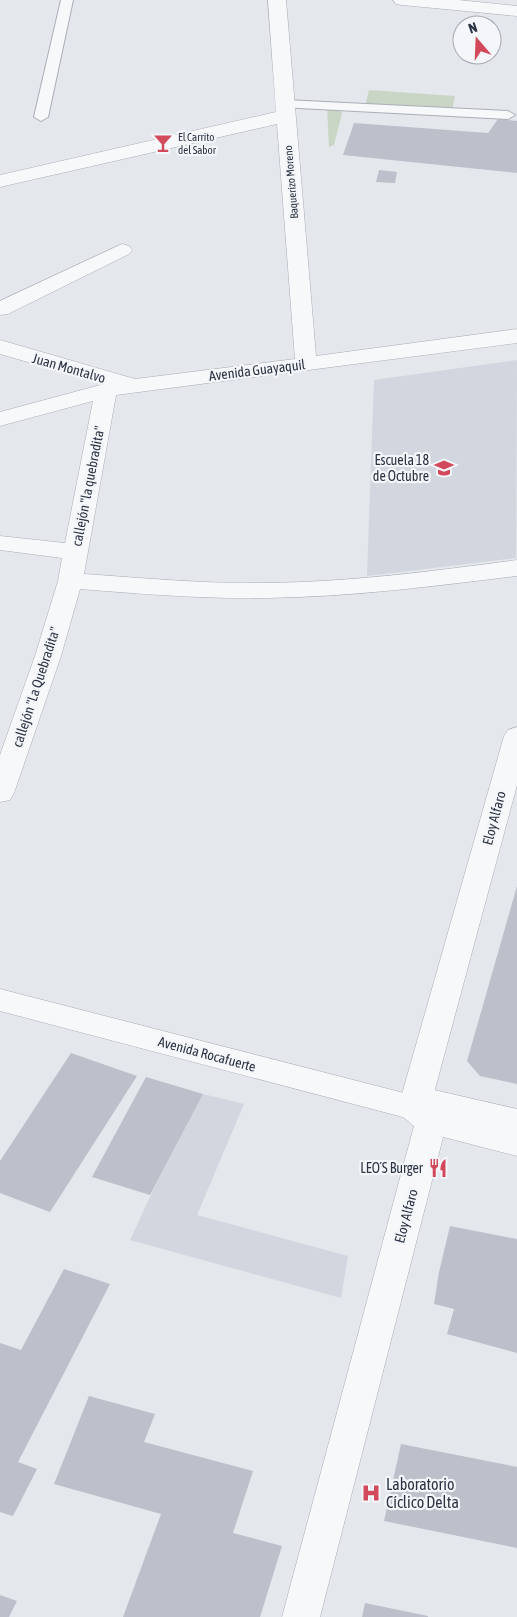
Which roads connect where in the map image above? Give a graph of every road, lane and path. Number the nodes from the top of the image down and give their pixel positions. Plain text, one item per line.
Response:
1 (67, 0) edge
2 (277, 0) edge
3 (402, 0) edge
4 (492, 4) edge
5 (517, 11) edge
6 (285, 110) junction
7 (508, 115) dead end
8 (41, 117) dead end
9 (0, 181) edge
10 (122, 250) dead end
11 (0, 309) edge
12 (517, 336) edge
13 (0, 348) edge
14 (306, 364) junction
15 (139, 385) junction
16 (106, 390) junction
17 (0, 419) edge
18 (0, 543) edge
19 (76, 552) junction
20 (517, 568) edge
21 (70, 581) junction
22 (517, 736) edge
23 (0, 793) edge
24 (0, 1000) edge
25 (420, 1109) junction
26 (517, 1121) edge
27 (517, 1143) edge
28 (302, 1617) edge

1 - 8 lane
2 - 6 street, Baquerizo Moreno
3 - 4 street
4 - 5 street
6 - 7 lane
6 - 9 street
6 - 14 street, Baquerizo Moreno
10 - 11 street
12 - 14 street, Avenida Guayaquil
13 - 15 street, Juan Montalvo
14 - 15 street, Avenida Guayaquil
15 - 16 street, Avenida Guayaquil
16 - 17 street, Avenida Guayaquil
16 - 19 street, callejón "la quebradita"
18 - 19 street
19 - 21 street, callejón "la quebradita"
20 - 21 street
21 - 23 street, callejón "La Quebradita"
22 - 25 street, Eloy Alfaro
24 - 25 street, Avenida Rocafuerte
25 - 26 street, Avenida Rocafuerte
25 - 27 street, Avenida Rocafuerte
25 - 28 street, Eloy Alfaro

